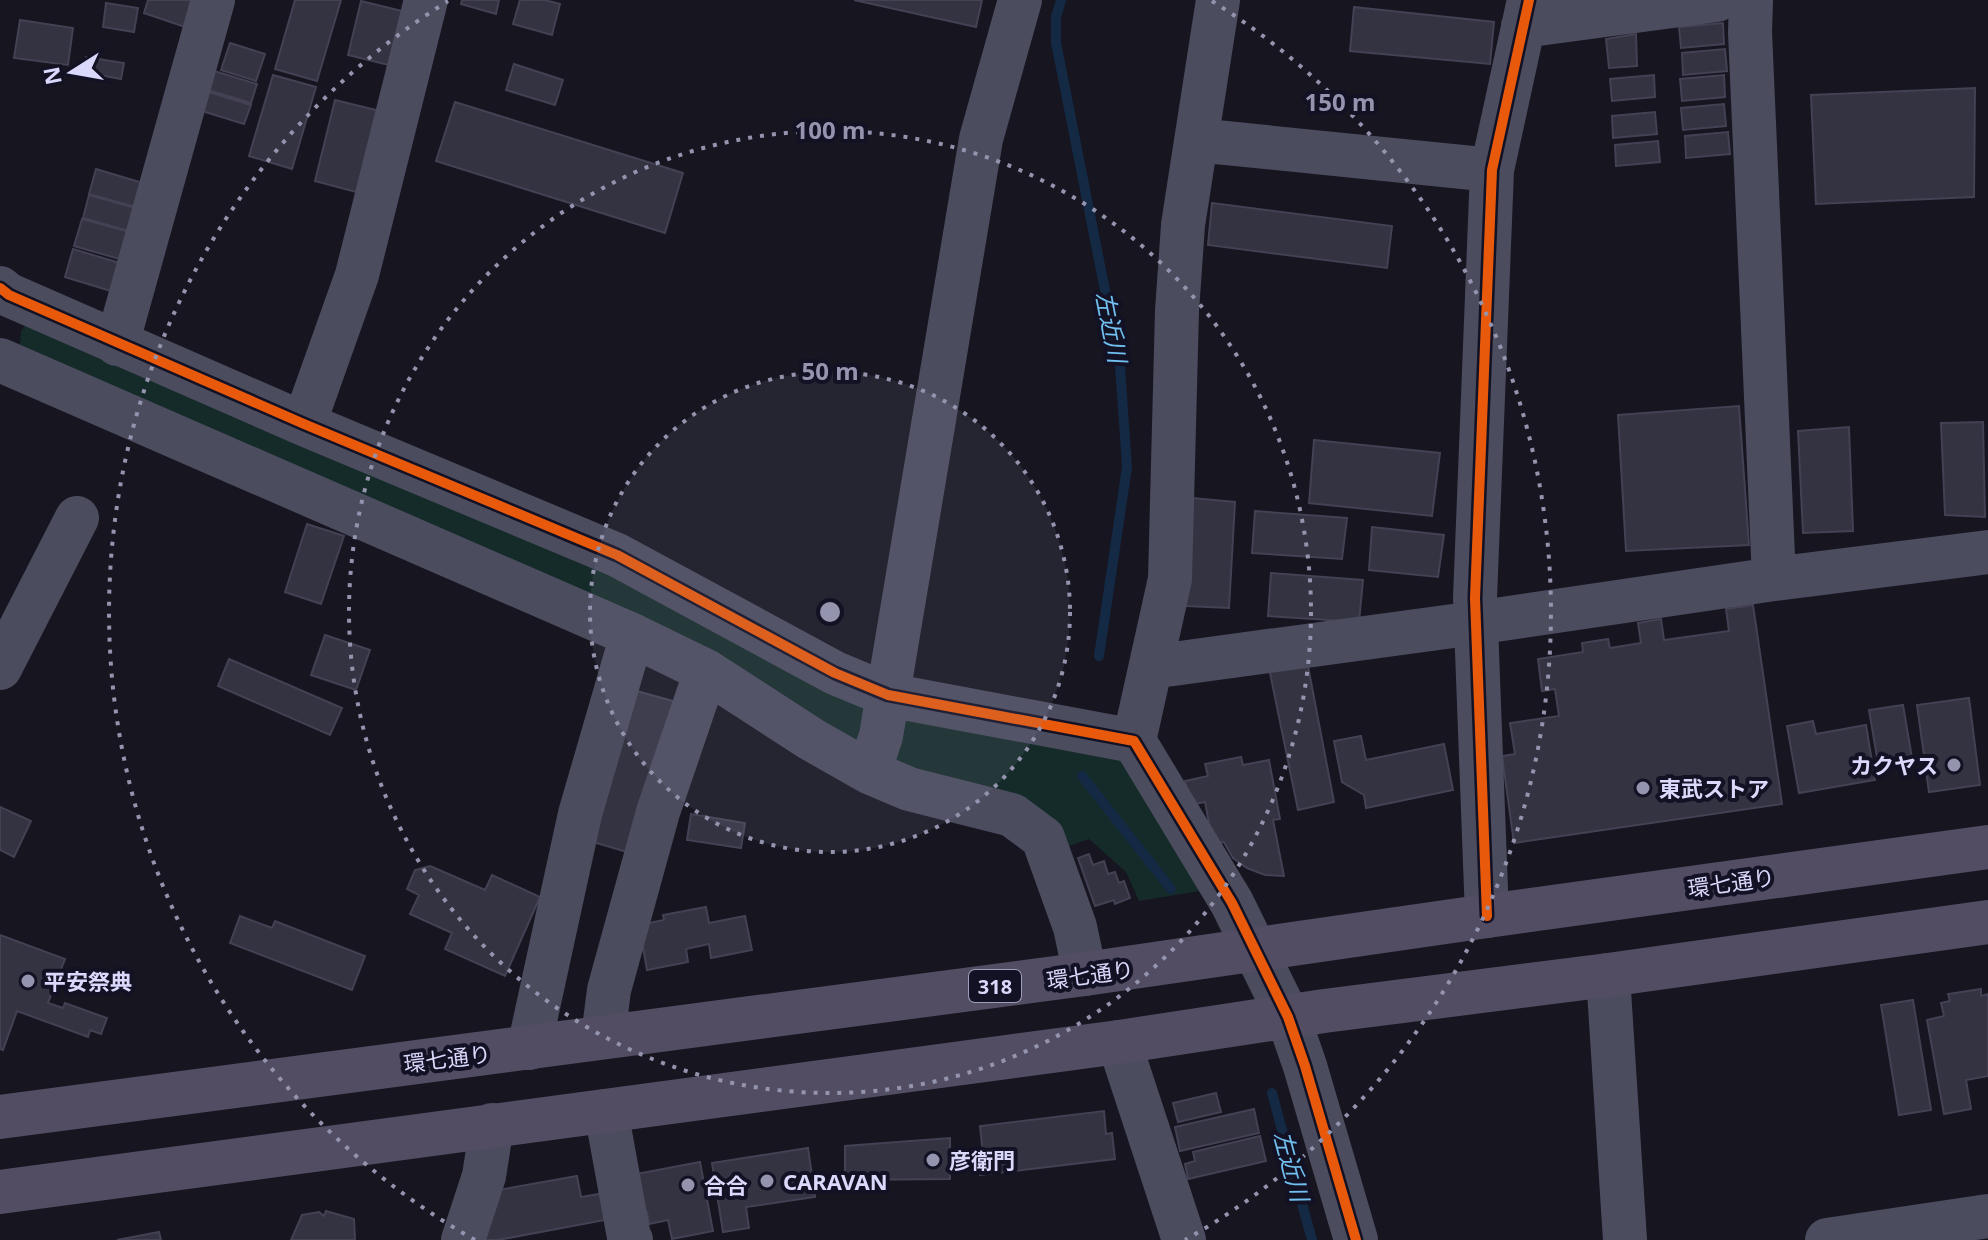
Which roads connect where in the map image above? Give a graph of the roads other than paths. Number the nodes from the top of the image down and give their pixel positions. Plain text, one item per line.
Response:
1 (213, 0) edge
2 (426, 0) edge
3 (1020, 0) edge
4 (1218, 0) edge
5 (1717, 0) edge
6 (1751, 0) edge
7 (1526, 13) edge
8 (1196, 140) junction
9 (1492, 170) junction
10 (3, 301) edge
11 (117, 344) junction
12 (0, 360) edge
13 (304, 424) junction
14 (77, 518) dead end
15 (1988, 552) edge
16 (1774, 579) junction
17 (1475, 623) junction
18 (632, 635) junction
19 (1151, 667) junction
20 (0, 668) edge
21 (706, 671) junction
22 (888, 695) junction
23 (1134, 741) junction
24 (869, 772) junction
25 (1988, 847) edge
26 (1487, 916) junction
27 (1988, 922) edge
28 (1257, 950) junction
29 (1085, 974) junction
30 (1608, 975) junction
31 (1288, 1017) junction
32 (603, 1037) junction
33 (1119, 1042) junction
34 (529, 1048) junction
35 (606, 1111) junction
36 (0, 1117) edge
37 (492, 1125) junction
38 (0, 1192) edge
39 (1988, 1216) edge
40 (463, 1240) edge
41 (631, 1240) edge
42 (1184, 1240) edge
43 (1356, 1240) edge
44 (1625, 1240) edge
45 (1827, 1240) edge

1 - 11 street
2 - 13 street
3 - 22 street
4 - 8 street
5 - 7 street
6 - 16 street
7 - 9 street
8 - 9 street
8 - 19 street
9 - 17 street
10 - 11 street
11 - 13 street
12 - 18 street
13 - 22 street
14 - 20 street
15 - 16 street
16 - 17 street
17 - 19 street
17 - 26 street
18 - 21 street
18 - 34 street
19 - 23 street
21 - 24 street
21 - 32 street
22 - 23 street
22 - 24 street
23 - 28 street
24 - 29 street
25 - 26 main road, 環七通り / 318
26 - 28 main road, 環七通り / 318
27 - 30 main road
28 - 29 main road, 環七通り / 318
28 - 31 street
29 - 32 main road, 環七通り / 318
30 - 31 main road
30 - 44 street
31 - 33 main road
31 - 43 street
32 - 34 main road, 環七通り / 318
33 - 35 main road
33 - 42 street
34 - 36 main road, 環七通り / 318
35 - 37 main road
35 - 41 street
37 - 38 main road
37 - 40 street
39 - 45 street

